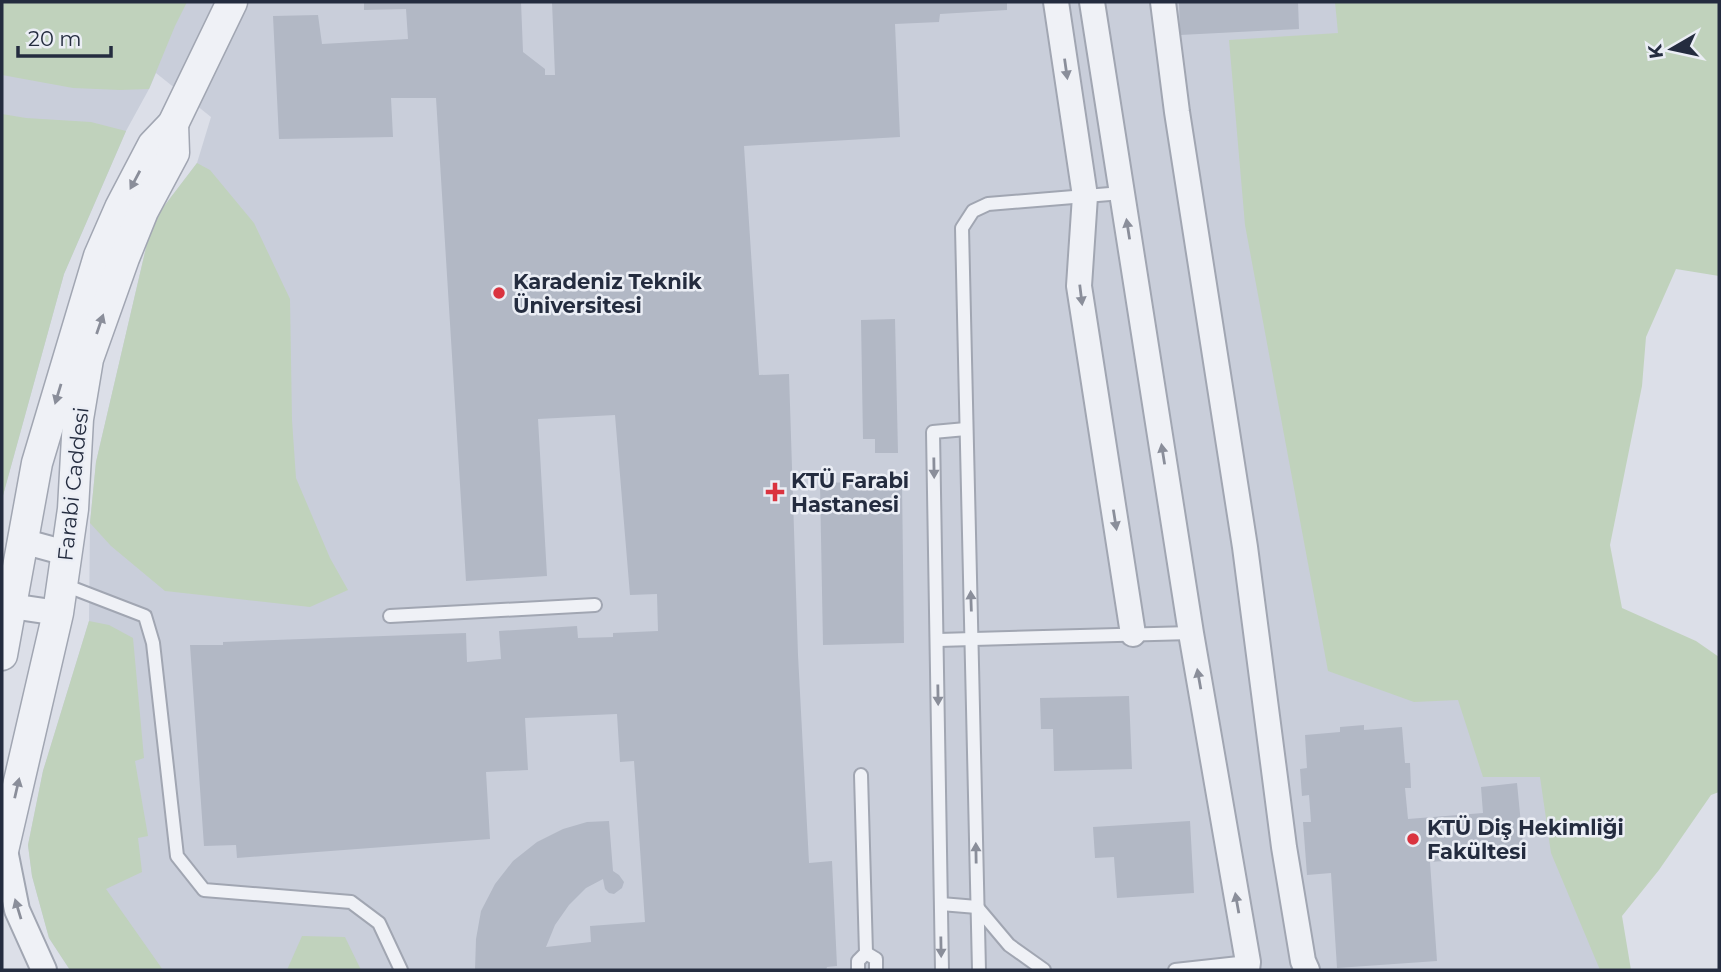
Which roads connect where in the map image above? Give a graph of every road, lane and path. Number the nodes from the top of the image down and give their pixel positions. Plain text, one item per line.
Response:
1 (232, 2) edge
2 (1056, 2) edge
3 (1092, 2) edge
4 (1163, 2) edge
5 (173, 124) junction
6 (1122, 193) junction
7 (1084, 196) junction
8 (966, 429) junction
9 (22, 541) junction
10 (66, 553) junction
11 (62, 584) junction
12 (9, 592) edge
13 (595, 605) dead end
14 (58, 614) junction
15 (390, 616) dead end
16 (1191, 633) junction
17 (1133, 634) junction
18 (972, 638) junction
19 (938, 640) junction
20 (2, 654) edge
21 (861, 775) dead end
22 (3, 850) edge
23 (941, 904) junction
24 (977, 907) junction
25 (866, 953) junction
26 (1247, 966) edge
27 (44, 970) edge
28 (401, 970) edge
29 (858, 970) edge
30 (876, 970) edge
31 (942, 970) edge
32 (979, 970) edge
33 (1044, 970) edge
34 (1175, 970) edge
35 (1307, 970) edge

1 - 5 street, Farabi Caddesi
2 -> 7 street
3 - 6 street
4 - 35 street
5 -> 9 street, Farabi Caddesi
10 -> 5 street, Farabi Caddesi
6 - 7 lane
16 -> 6 street
7 - 8 lane
7 -> 17 street
18 -> 8 lane
8 -> 19 lane
9 - 10 street
9 - 12 street, Farabi Caddesi
10 - 11 street, Farabi Caddesi
11 - 14 street, Farabi Caddesi
11 - 28 lane
12 - 14 street
12 - 20 street, Farabi Caddesi
13 - 15 lane
22 -> 14 street, Farabi Caddesi
16 - 17 lane
26 -> 16 street
17 - 18 lane
18 - 19 lane
24 -> 18 lane
19 -> 23 lane
21 - 25 lane
27 -> 22 street
23 - 24 lane
23 -> 31 lane
24 - 32 lane
24 - 33 lane
25 - 29 lane
25 - 30 lane
26 - 34 lane

